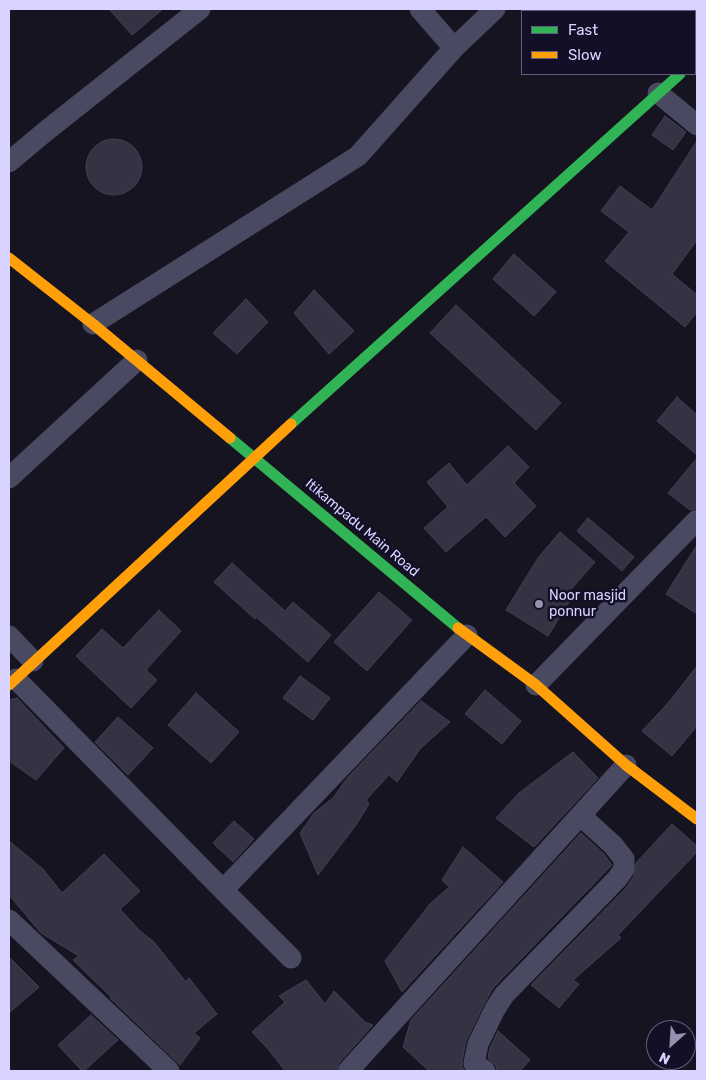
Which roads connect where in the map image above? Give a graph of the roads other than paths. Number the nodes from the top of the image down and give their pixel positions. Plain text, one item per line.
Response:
1 (200, 9) edge
2 (420, 9) edge
3 (496, 9) edge
4 (454, 48) junction
5 (679, 75) edge
6 (658, 93) junction
7 (697, 125) edge
8 (9, 162) edge
9 (9, 258) edge
10 (93, 324) junction
11 (137, 360) junction
12 (254, 457) junction
13 (9, 478) edge
14 (697, 520) edge
15 (467, 635) junction
16 (9, 636) edge
17 (33, 661) junction
18 (12, 682) edge
19 (536, 685) junction
20 (626, 765) junction
21 (581, 816) junction
22 (697, 819) edge
23 (222, 890) junction
24 (9, 920) edge
25 (291, 958) dead end
26 (170, 1071) edge
27 (348, 1071) edge
28 (484, 1071) edge

1 - 8 street
2 - 4 street
3 - 4 street
4 - 10 street
5 - 6 street
6 - 7 street
6 - 12 street
9 - 10 street, Itikampadu Main Road
10 - 11 street, Itikampadu Main Road
11 - 12 street, Itikampadu Main Road
11 - 13 street
12 - 15 street, Itikampadu Main Road
12 - 17 street
14 - 19 street
15 - 19 street, Itikampadu Main Road
15 - 23 street
16 - 17 street
17 - 18 street
18 - 23 street
19 - 20 street, Itikampadu Main Road
20 - 21 street
20 - 22 street, Itikampadu Main Road
21 - 27 street
21 - 28 street
23 - 25 street
24 - 26 street

